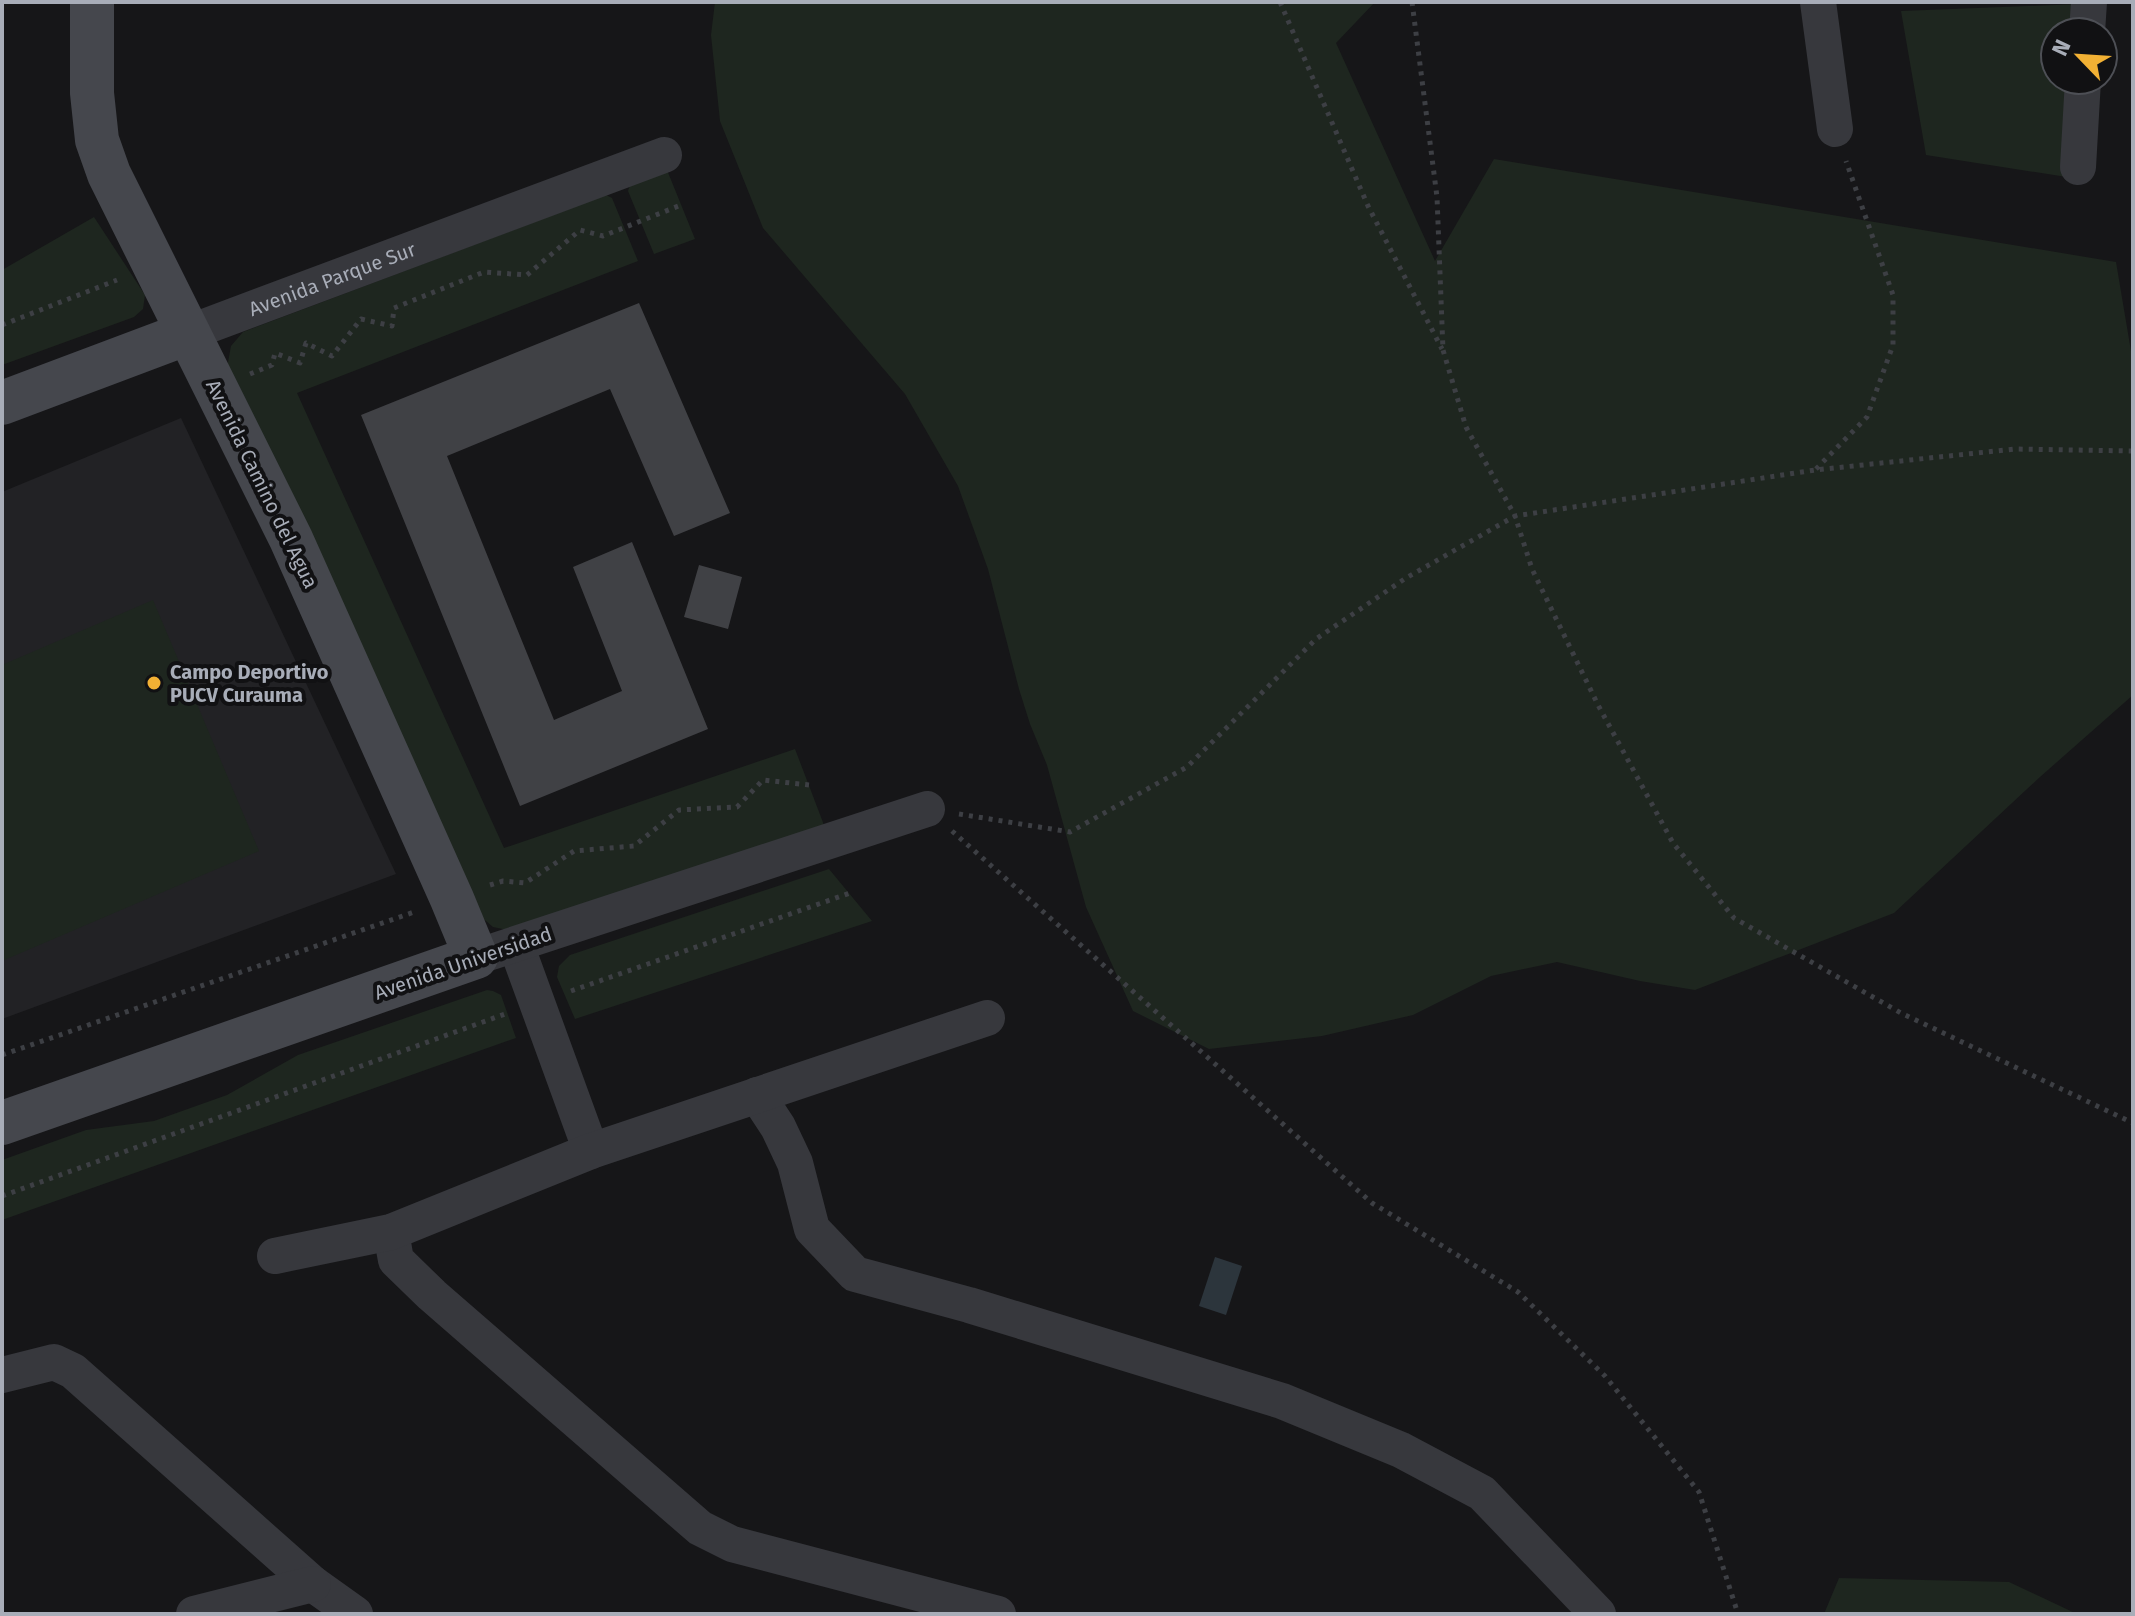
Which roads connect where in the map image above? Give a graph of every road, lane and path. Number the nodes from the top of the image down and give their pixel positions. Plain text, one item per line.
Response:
1 (92, 2) edge
2 (1280, 2) edge
3 (1412, 2) edge
4 (1818, 2) edge
5 (1845, 2) edge
6 (2082, 96) edge
7 (1835, 129) joint
8 (664, 155) dead end
9 (2078, 167) dead end
10 (681, 205) dead end
11 (152, 260) junction
12 (2, 325) edge
13 (188, 333) junction
14 (1443, 350) junction
15 (216, 388) junction
16 (2, 403) edge
17 (2133, 451) edge
18 (1815, 470) junction
19 (1515, 516) junction
20 (809, 785) dead end
21 (927, 809) junction
22 (850, 893) dead end
23 (452, 899) junction
24 (496, 951) junction
25 (537, 1003) junction
26 (987, 1018) dead end
27 (2, 1055) edge
28 (757, 1095) junction
29 (2, 1123) edge
30 (2133, 1123) edge
31 (591, 1151) junction
32 (2, 1196) edge
33 (391, 1232) junction
34 (275, 1256) dead end
35 (2, 1375) edge
36 (313, 1584) junction
37 (194, 1614) edge
38 (355, 1614) edge
39 (998, 1614) edge
40 (1598, 1614) edge
41 (1738, 1614) edge

1 - 11 street, Avenida Camino del Agua
2 - 14 path
3 - 14 path
4 - 5 street
4 - 7 street
6 - 9 street
7 - 18 path
8 - 13 street, Avenida Parque Sur
10 - 15 path
11 - 12 path
11 - 13 street, Avenida Camino del Agua
13 - 15 street, Avenida Camino del Agua
13 - 16 street, Avenida Parque Sur
14 - 19 path
15 - 23 street, Avenida Camino del Agua
17 - 18 path
18 - 19 path
19 - 21 path
19 - 30 path
20 - 23 path
21 - 24 street, Avenida Universidad
21 - 41 path
22 - 25 path
23 - 24 street, Avenida Camino del Agua
23 - 27 path
24 - 25 street
24 - 29 street, Avenida Universidad
25 - 31 street
25 - 32 path
26 - 28 street
28 - 31 street
28 - 40 street
31 - 33 street
33 - 34 street
33 - 39 street
35 - 36 street
36 - 37 street
36 - 38 street

